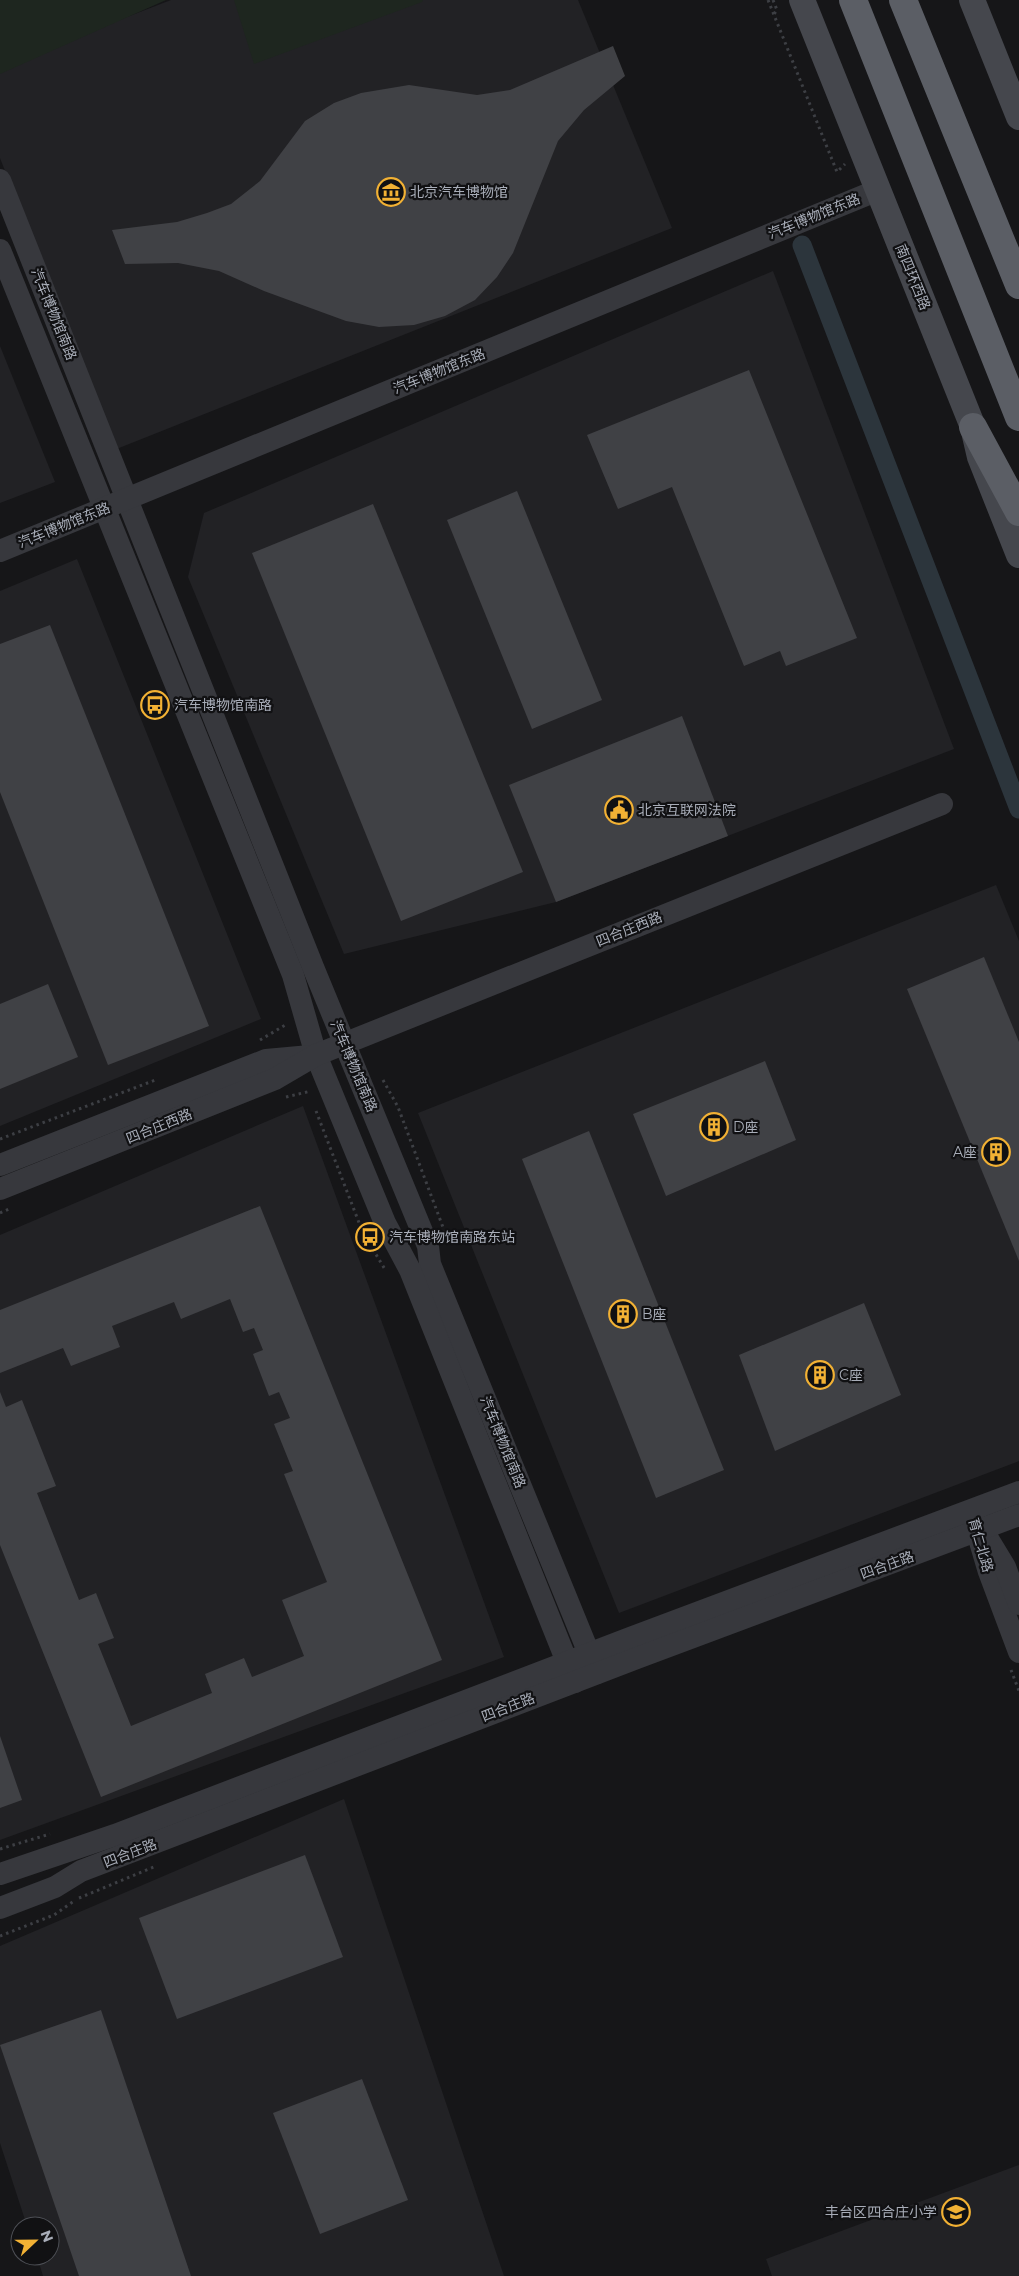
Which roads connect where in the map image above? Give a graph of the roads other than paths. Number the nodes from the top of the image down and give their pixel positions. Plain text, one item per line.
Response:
1 (802, 0) edge
2 (853, 0) edge
3 (903, 0) edge
4 (972, 0) edge
5 (1019, 117) edge
6 (0, 180) edge
7 (878, 190) junction
8 (0, 250) edge
9 (1019, 285) edge
10 (1019, 417) edge
11 (973, 427) junction
12 (127, 499) junction
13 (103, 509) junction
14 (1019, 512) edge
15 (0, 551) edge
16 (1019, 555) edge
17 (942, 804) dead end
18 (345, 1044) junction
19 (316, 1055) junction
20 (0, 1165) edge
21 (0, 1189) edge
22 (1019, 1492) edge
23 (971, 1510) junction
24 (1019, 1515) edge
25 (980, 1530) junction
26 (1019, 1604) edge
27 (1019, 1652) edge
28 (593, 1663) junction
29 (571, 1672) junction
30 (0, 1874) edge
31 (0, 1908) edge

1 - 7 main road, 南四环西路
2 - 10 highway
3 - 9 highway
4 - 5 main road
6 - 12 street, 汽车博物馆南路
7 - 11 main road, 南四环西路
7 - 12 street, 汽车博物馆东路
8 - 13 street, 汽车博物馆南路
11 - 14 highway
11 - 16 main road, 南四环西路
12 - 13 street, 汽车博物馆东路
12 - 18 street, 汽车博物馆南路
13 - 15 street, 汽车博物馆东路
13 - 19 street, 汽车博物馆南路
17 - 18 street, 四合庄西路
18 - 19 street, 四合庄西路
18 - 28 street, 汽车博物馆南路
19 - 20 street, 四合庄西路
19 - 21 street, 四合庄西路
19 - 29 street, 汽车博物馆南路
22 - 23 street, 四合庄路
23 - 25 street, 育仁北路
23 - 28 street, 四合庄路
24 - 25 street, 四合庄路
25 - 26 street, 育仁北路
25 - 27 street, 育仁北路
25 - 28 street, 四合庄路
28 - 29 street, 四合庄路
29 - 30 street, 四合庄路
29 - 31 street, 四合庄路

